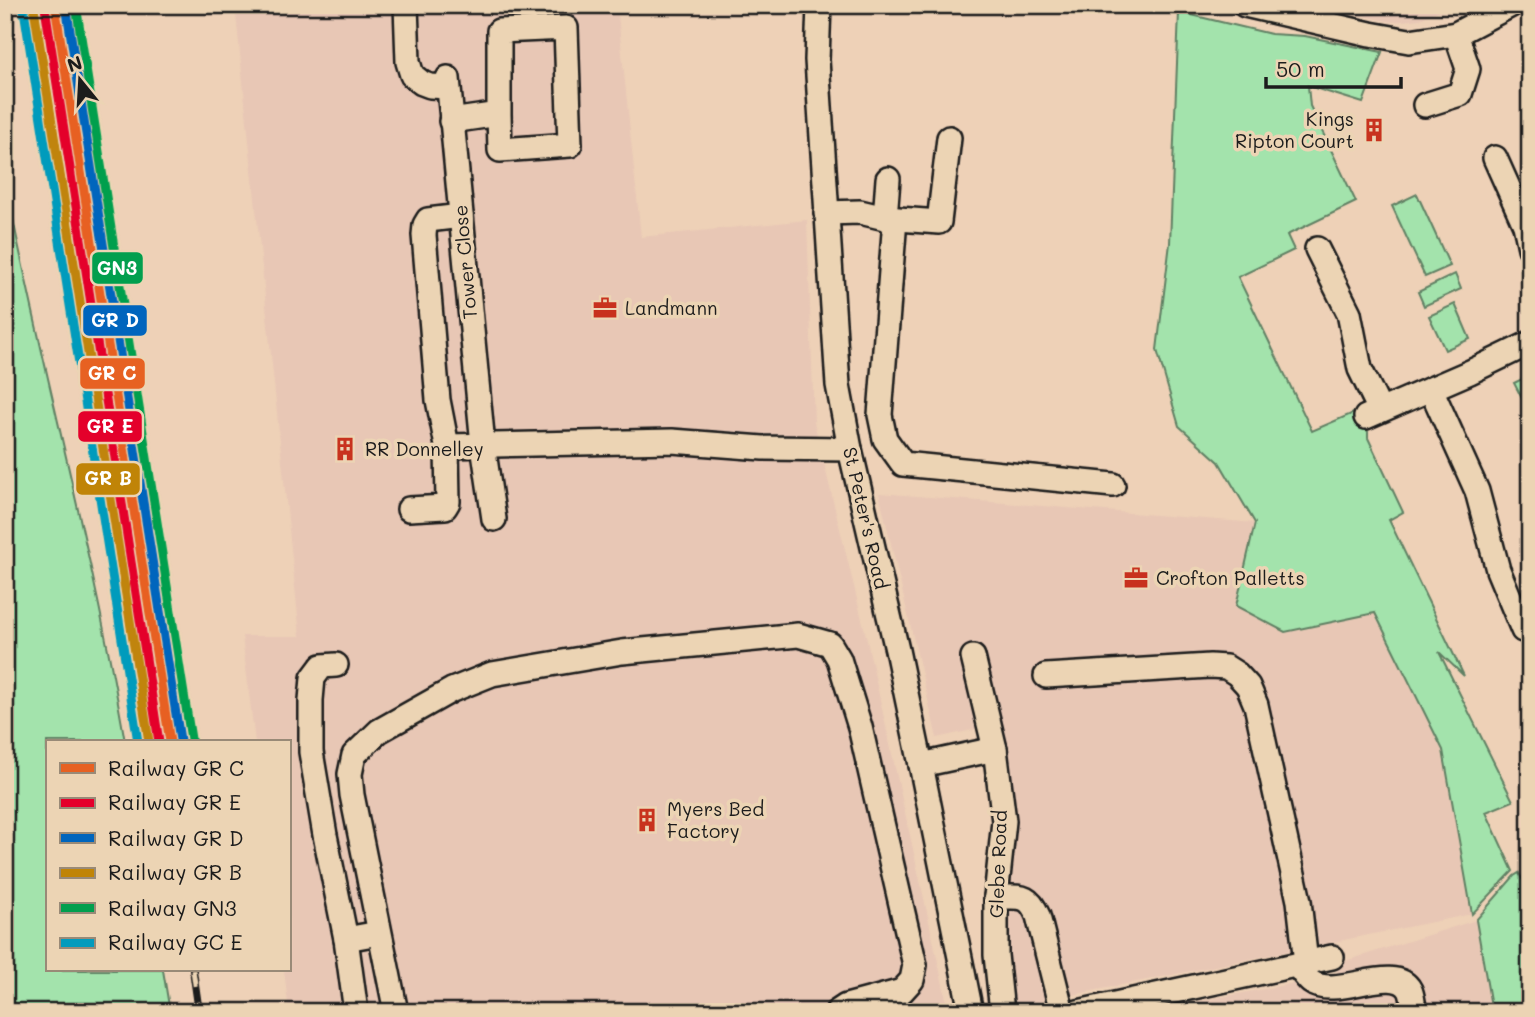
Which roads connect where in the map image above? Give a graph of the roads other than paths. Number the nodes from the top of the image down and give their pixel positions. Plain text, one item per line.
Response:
1 (406, 5) edge
2 (1245, 5) edge
3 (1511, 5) edge
4 (820, 9) edge
5 (1456, 34) junction
6 (1425, 105) dead end
7 (499, 114) junction
8 (452, 121) junction
9 (948, 138) dead end
10 (1495, 158) dead end
11 (888, 178) dead end
12 (826, 213) junction
13 (461, 216) junction
14 (890, 218) junction
15 (1530, 248) edge
16 (1317, 249) dead end
17 (1530, 343) edge
18 (1431, 389) junction
19 (483, 445) junction
20 (447, 446) junction
21 (850, 449) junction
22 (1113, 485) dead end
23 (409, 509) dead end
24 (494, 519) dead end
25 (1523, 629) dead end
26 (974, 657) dead end
27 (336, 665) dead end
28 (1046, 676) dead end
29 (995, 750) junction
30 (922, 765) junction
31 (359, 829) junction
32 (325, 835) junction
33 (996, 897) junction
34 (379, 933) junction
35 (346, 939) junction
36 (1332, 957) dead end
37 (1301, 964) junction
38 (356, 1012) edge
39 (396, 1012) edge
40 (837, 1012) edge
41 (971, 1012) edge
42 (1002, 1012) edge
43 (1062, 1012) edge
44 (1078, 1012) edge
45 (1415, 1012) edge

1 - 8 street, Tower Close
2 - 5 street
3 - 5 street
4 - 12 street, St Peter's Road
5 - 6 street
7 - 7 street
7 - 8 street
8 - 13 street, Tower Close
9 - 14 street
10 - 15 street
11 - 14 street
12 - 14 street
12 - 21 street, St Peter's Road
13 - 19 street, Tower Close
13 - 20 street
14 - 22 street
16 - 18 street
17 - 18 street
18 - 25 street
19 - 20 street
19 - 21 street
19 - 24 street, Tower Close
20 - 23 street
21 - 30 street, St Peter's Road
26 - 29 street, Glebe Road
27 - 32 street
28 - 37 street
29 - 30 street
29 - 33 street, Glebe Road
30 - 41 street, St Peter's Road
31 - 32 street
31 - 34 street
31 - 40 street
32 - 35 street
33 - 42 street, Glebe Road
33 - 43 street
34 - 35 street
34 - 39 street
35 - 38 street
36 - 37 street
37 - 44 street
37 - 45 street

